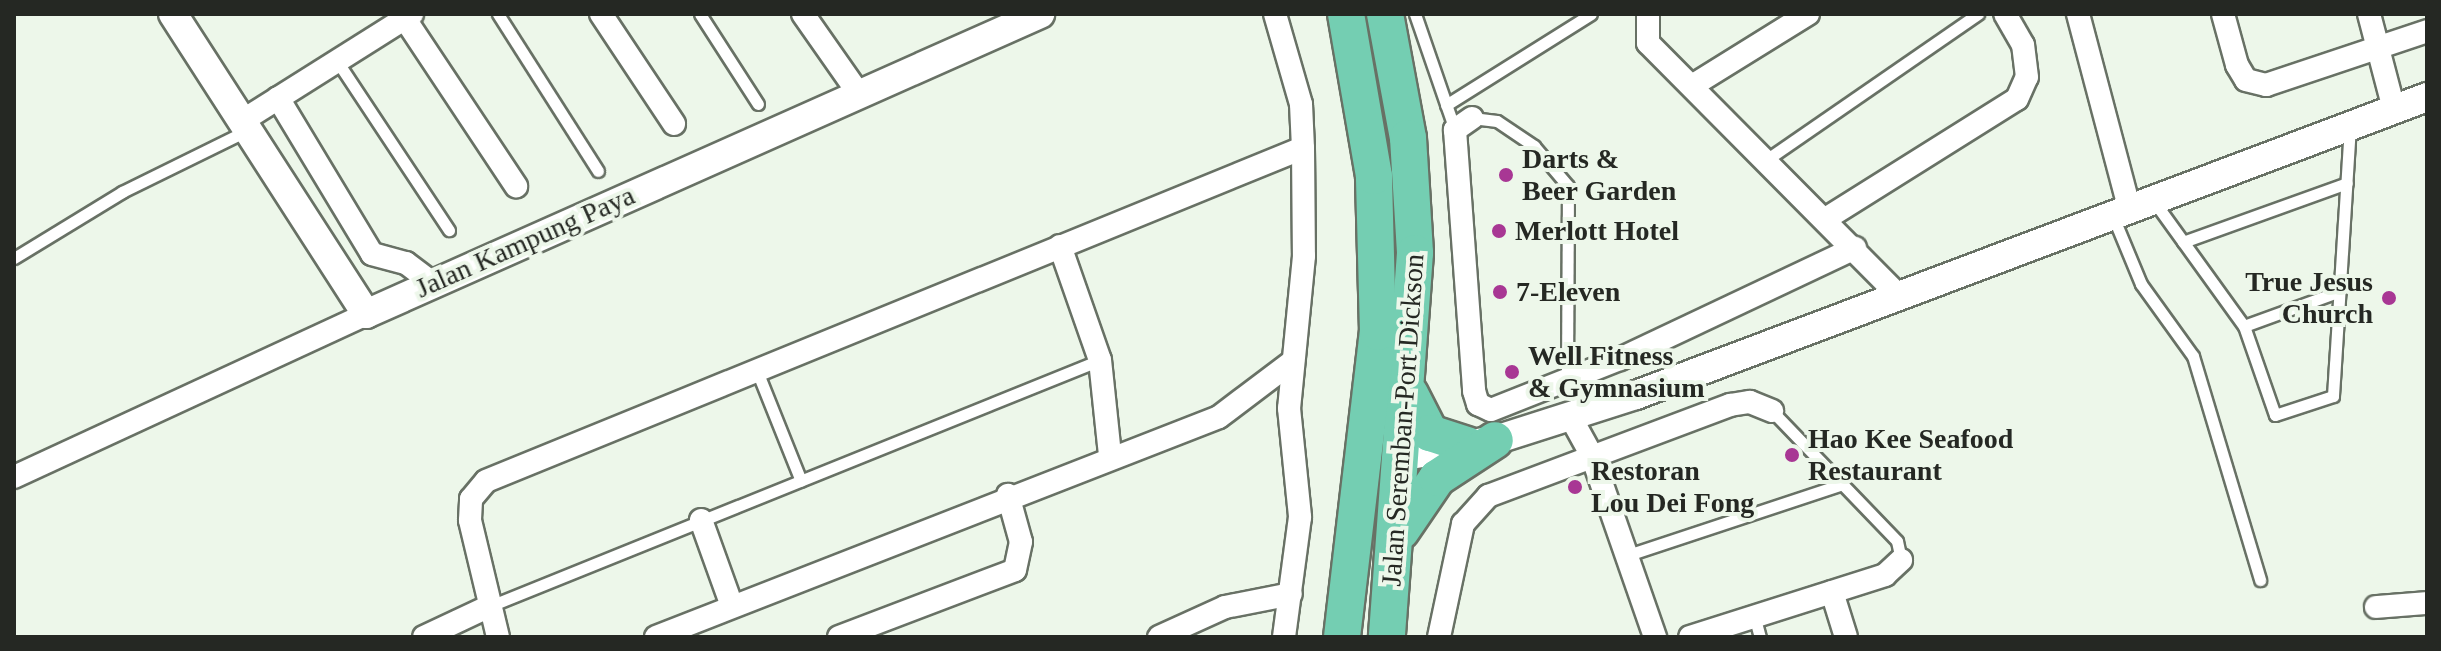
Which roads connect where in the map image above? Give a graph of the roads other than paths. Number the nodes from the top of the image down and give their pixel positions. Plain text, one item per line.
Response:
1 (173, 14) edge
2 (498, 14) edge
3 (601, 14) edge
4 (700, 14) edge
5 (803, 14) edge
6 (1040, 14) edge
7 (1275, 14) edge
8 (1346, 14) edge
9 (1385, 14) edge
10 (1415, 14) edge
11 (1591, 14) edge
12 (1648, 14) edge
13 (1808, 14) edge
14 (1978, 14) edge
15 (2005, 14) edge
16 (2078, 14) edge
17 (2223, 14) edge
18 (2369, 14) edge
19 (409, 16) edge
20 (2427, 31) edge
21 (2378, 47) junction
22 (337, 61) junction
23 (1695, 84) junction
24 (859, 94) junction
25 (2427, 97) edge
26 (278, 98) junction
27 (758, 104) dead end
28 (1446, 105) junction
29 (2394, 109) junction
30 (674, 124) dead end
31 (1463, 124) junction
32 (2351, 124) junction
33 (245, 125) junction
34 (1303, 148) junction
35 (1769, 158) junction
36 (598, 171) dead end
37 (2347, 183) junction
38 (516, 186) dead end
39 (2131, 207) junction
40 (1827, 218) junction
41 (449, 230) dead end
42 (2183, 242) junction
43 (1060, 246) junction
44 (1855, 248) junction
45 (14, 258) edge
46 (433, 283) junction
47 (2340, 291) junction
48 (1897, 294) junction
49 (366, 314) junction
50 (2244, 326) junction
51 (1620, 359) junction
52 (1100, 360) junction
53 (1293, 361) junction
54 (757, 371) junction
55 (1567, 382) junction
56 (1410, 394) junction
57 (1636, 395) junction
58 (1772, 411) joint
59 (1570, 416) junction
60 (1482, 443) junction
61 (1110, 455) junction
62 (1405, 456) junction
63 (1592, 456) junction
64 (14, 477) edge
65 (801, 481) junction
66 (1843, 484) junction
67 (1008, 495) junction
68 (701, 520) junction
69 (1398, 537) junction
70 (1628, 555) junction
71 (1901, 560) joint
72 (2260, 580) dead end
73 (1832, 592) junction
74 (1291, 594) junction
75 (2427, 603) edge
76 (490, 606) junction
77 (732, 606) junction
78 (2376, 607) dead end
79 (1753, 615) junction
80 (424, 637) edge
81 (498, 637) edge
82 (656, 637) edge
83 (839, 637) edge
84 (1161, 637) edge
85 (1284, 637) edge
86 (1342, 637) edge
87 (1355, 637) edge
88 (1387, 637) edge
89 (1439, 637) edge
90 (1655, 637) edge
91 (1690, 637) edge
92 (1760, 637) edge
93 (1846, 637) edge

1 - 33 street
2 - 36 lane
3 - 30 street
4 - 27 lane
5 - 24 street
6 - 24 street, Jalan Kampung Paya
7 - 34 street
8 - 86 highway, Jalan Seremban-Port Dickson
9 - 56 highway, Jalan Seremban-Port Dickson
10 - 28 lane
11 - 28 lane
12 - 23 street
13 - 23 street
14 - 35 lane
15 - 40 street
16 - 39 street
17 - 21 street
18 - 21 street
19 - 22 street
19 - 38 street
20 - 21 street
21 - 29 street
22 - 26 street
22 - 41 lane
23 - 35 street
24 - 46 street, Jalan Kampung Paya
25 - 29 street
26 - 33 street
26 - 46 street
28 - 31 lane
29 - 32 street
31 - 55 lane
31 - 55 street
32 - 37 lane
32 - 39 street
33 - 45 lane
33 - 49 street
34 - 43 street
34 - 53 street
35 - 40 street
37 - 42 lane
37 - 47 lane
39 - 42 lane
39 - 48 street
39 - 72 lane
40 - 44 street
42 - 50 lane
43 - 52 street
43 - 54 street
44 - 48 street
44 - 51 street
46 - 49 street, Jalan Kampung Paya
47 - 50 lane
47 - 50 lane
48 - 57 street
49 - 64 street, Jalan Kampung Paya
51 - 55 street
51 - 57 street
52 - 61 street
52 - 65 lane
53 - 61 street
53 - 74 street
54 - 65 lane
54 - 76 street
56 - 60 highway
56 - 62 highway, Jalan Seremban-Port Dickson
57 - 59 street
58 - 63 street
58 - 66 lane
59 - 60 street
59 - 63 street
60 - 62 street
60 - 69 highway
61 - 67 street
62 - 69 highway, Jalan Seremban-Port Dickson
62 - 87 highway
63 - 70 street
63 - 89 street
65 - 68 lane
66 - 70 lane
66 - 71 lane
67 - 77 street
67 - 83 street
68 - 76 lane
68 - 77 street
69 - 88 highway, Jalan Seremban-Port Dickson
70 - 90 street
71 - 73 street
73 - 79 street
73 - 93 street
74 - 84 street
74 - 85 street
75 - 78 street
76 - 80 street
76 - 81 street
77 - 82 street
79 - 91 street
79 - 92 lane

